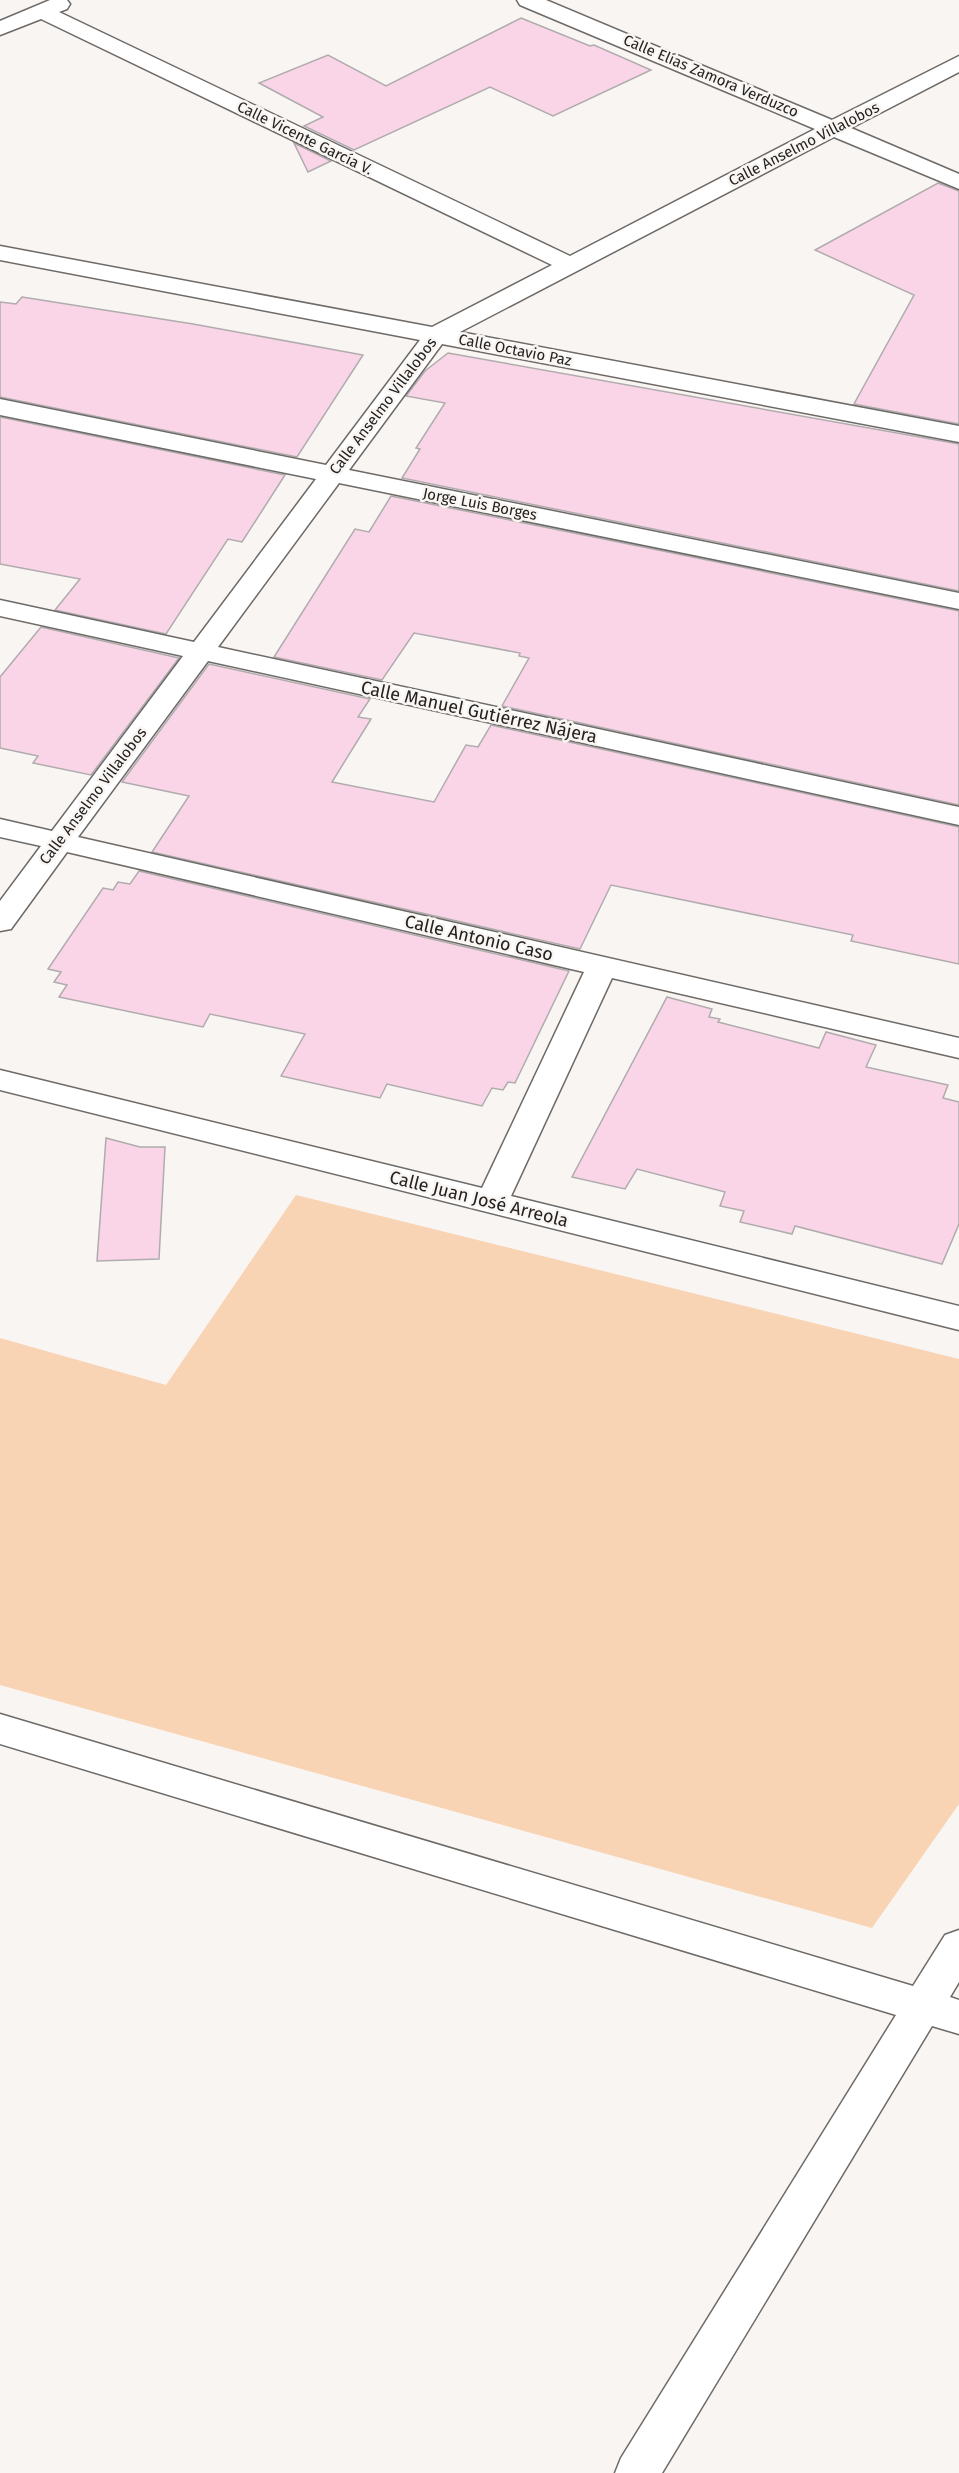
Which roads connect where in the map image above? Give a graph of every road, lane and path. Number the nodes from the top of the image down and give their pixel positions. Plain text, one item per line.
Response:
1 (68, 0) edge
2 (528, 0) edge
3 (40, 11) junction
4 (0, 28) edge
5 (959, 63) edge
6 (834, 128) junction
7 (959, 182) edge
8 (0, 254) edge
9 (570, 265) junction
10 (435, 335) junction
11 (0, 407) edge
12 (959, 434) edge
13 (332, 474) junction
14 (959, 601) edge
15 (0, 608) edge
16 (200, 652) junction
17 (959, 816) edge
18 (0, 828) edge
19 (60, 841) junction
20 (0, 922) edge
21 (602, 966) junction
22 (959, 1048) edge
23 (0, 1080) edge
24 (492, 1202) junction
25 (959, 1318) edge
26 (0, 1729) edge
27 (959, 1947) edge
28 (940, 2012) edge
29 (637, 2473) edge

1 - 3 street
2 - 6 street, Calle Elías Zamora Verduzco
3 - 4 street
3 - 9 street, Calle Vicente García V.
5 - 6 street, Calle Anselmo Villalobos
6 - 7 street, Calle Elías Zamora Verduzco
6 - 9 street, Calle Anselmo Villalobos
8 - 10 street, Calle Octavio Paz
9 - 10 street, Calle Anselmo Villalobos
10 - 12 street, Calle Octavio Paz
10 - 13 street, Calle Anselmo Villalobos
11 - 13 street, Jorge Luis Borges
13 - 14 street, Jorge Luis Borges
13 - 16 street, Calle Anselmo Villalobos
15 - 16 street, Calle Manuel Gutiérrez Nájera
16 - 17 street, Calle Manuel Gutiérrez Nájera
16 - 19 street, Calle Anselmo Villalobos
18 - 19 street, Calle Antonio Caso
19 - 20 street, Calle Anselmo Villalobos
19 - 21 street, Calle Antonio Caso
21 - 22 street, Calle Antonio Caso
21 - 24 street
23 - 24 street, Calle Juan José Arreola
24 - 25 street, Calle Juan José Arreola
26 - 28 street
27 - 28 street
28 - 29 street

